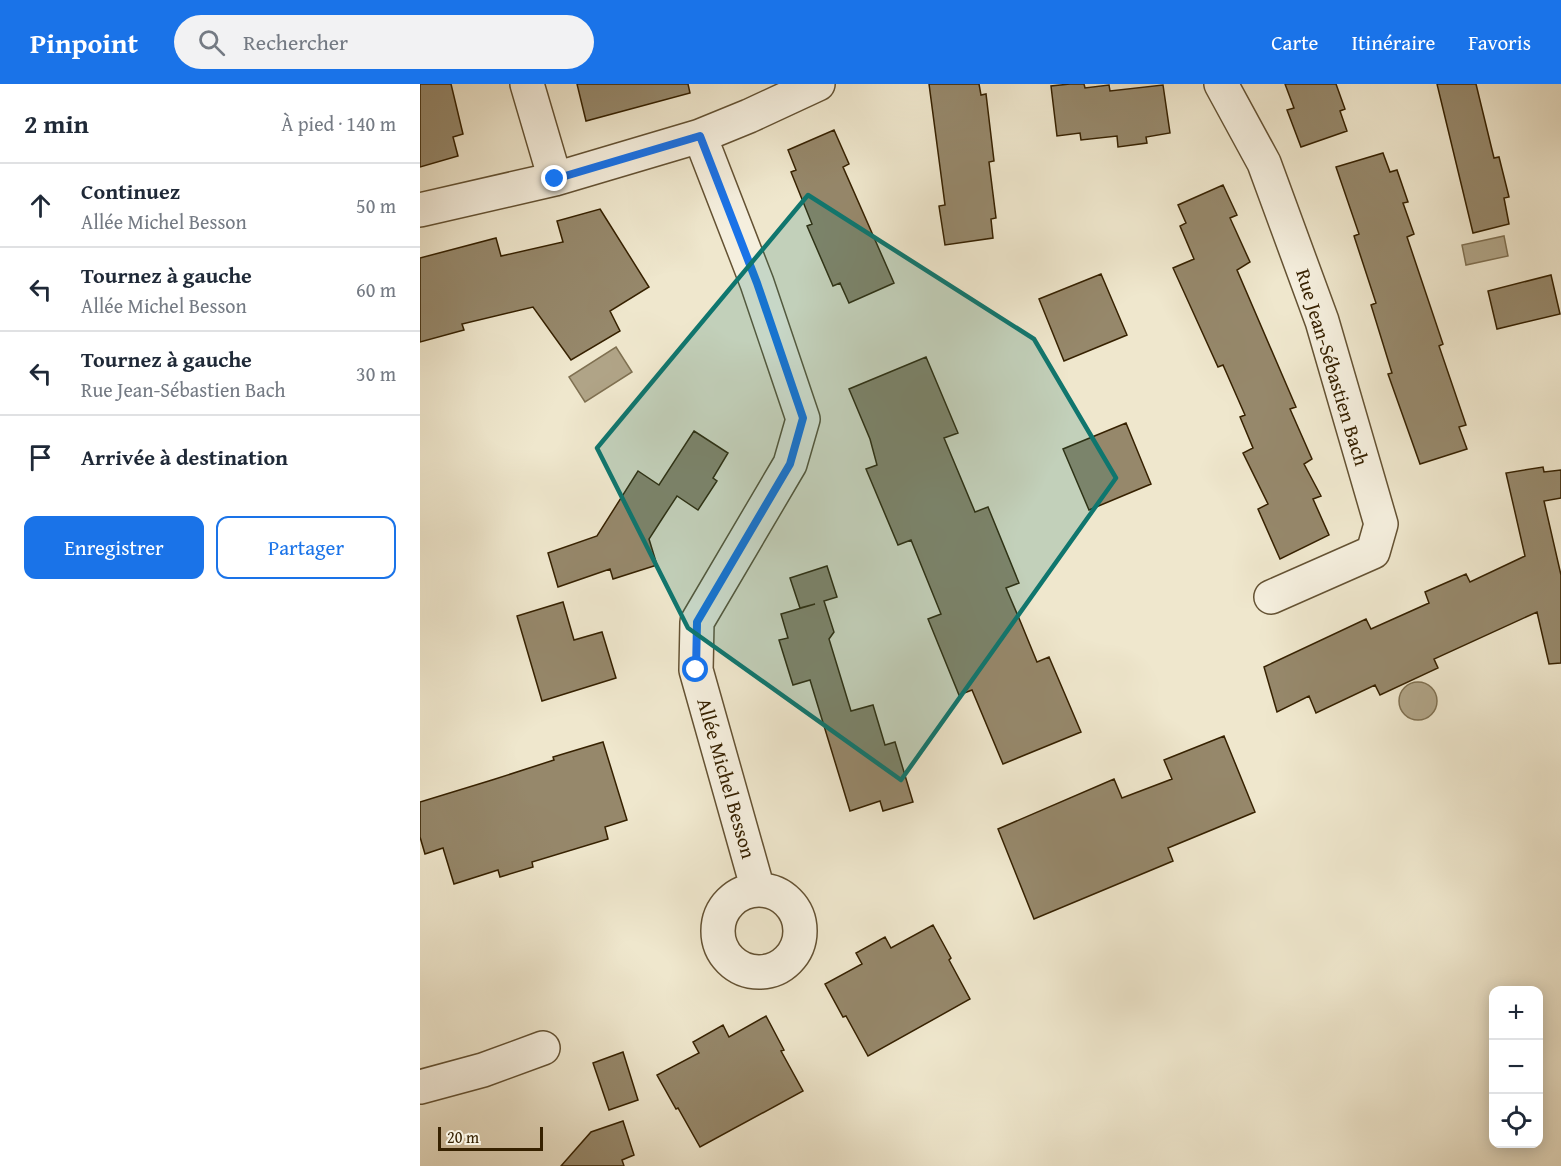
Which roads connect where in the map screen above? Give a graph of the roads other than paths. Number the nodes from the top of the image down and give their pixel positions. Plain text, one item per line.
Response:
1 (527, 84) edge
2 (818, 84) edge
3 (1221, 84) edge
4 (700, 136) junction
5 (555, 179) junction
6 (420, 210) edge
7 (1271, 597) dead end
8 (758, 890) dead end
9 (543, 1048) dead end
10 (420, 1087) edge

1 - 5 street
2 - 4 street
3 - 7 street, Rue Jean-Sébastien Bach
4 - 5 street
4 - 8 street, Allée Michel Besson
5 - 6 street
9 - 10 street

